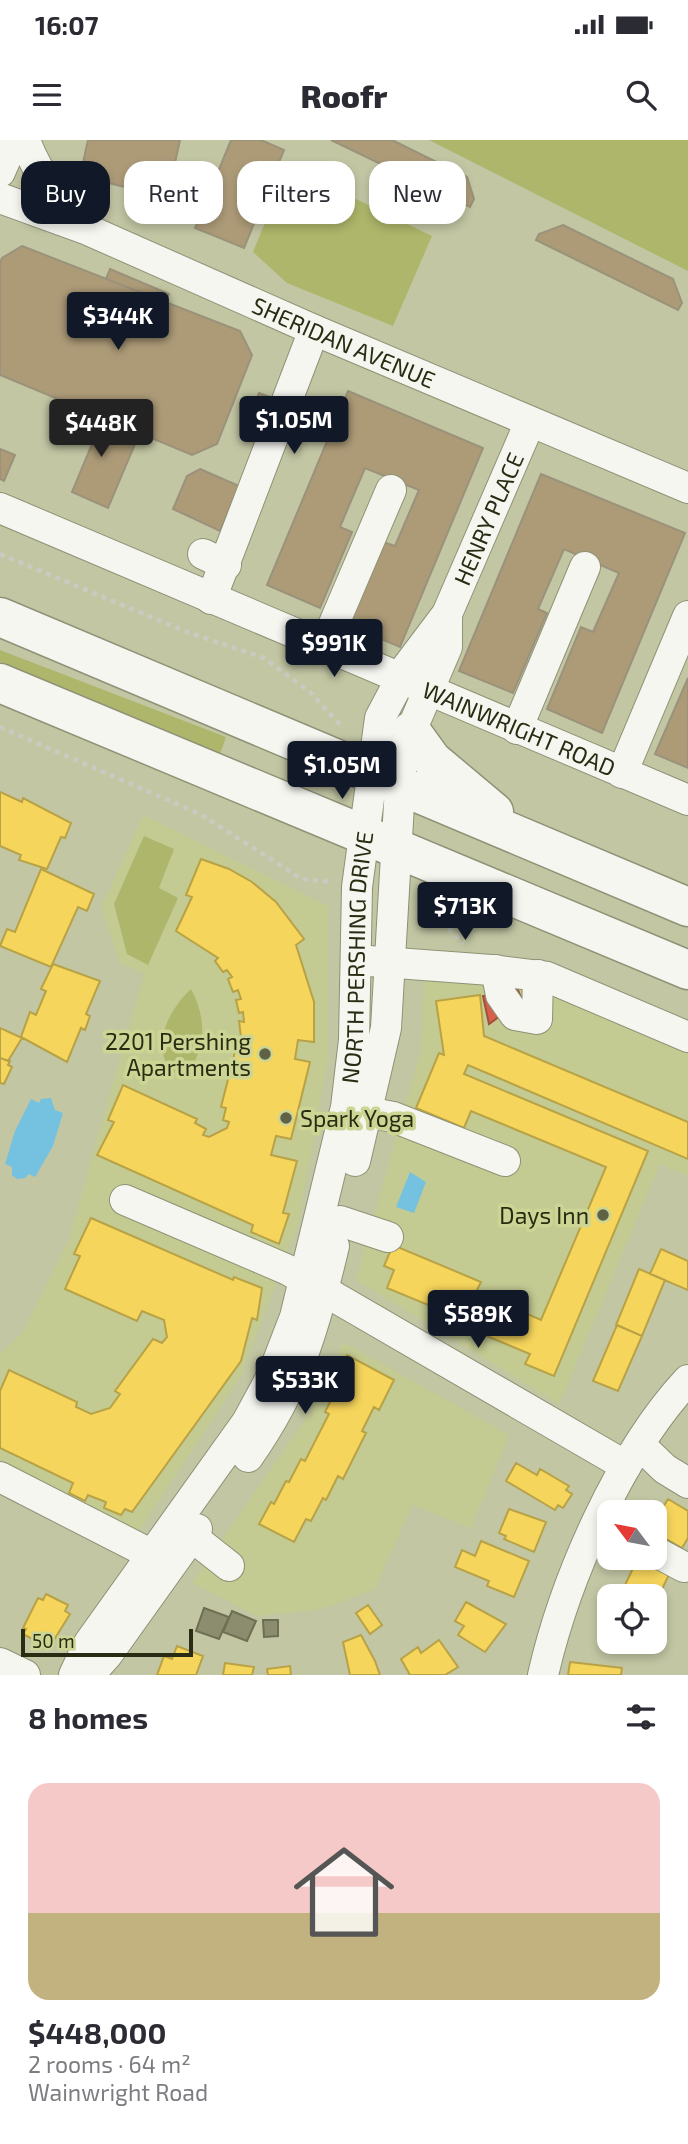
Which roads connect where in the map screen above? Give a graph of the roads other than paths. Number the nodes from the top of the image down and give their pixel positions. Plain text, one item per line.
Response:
1 (14, 140) edge
2 (25, 140) edge
3 (0, 173) edge
4 (0, 198) edge
5 (88, 230) junction
6 (314, 330) junction
7 (530, 422) junction
8 (688, 488) edge
9 (391, 490) dead end
10 (0, 508) edge
11 (585, 567) dead end
12 (212, 599) junction
13 (447, 614) junction
14 (688, 616) edge
15 (0, 617) edge
16 (324, 647) junction
17 (401, 680) junction
18 (0, 683) edge
19 (428, 691) junction
20 (517, 729) junction
21 (411, 731) junction
22 (622, 773) junction
23 (386, 780) junction
24 (688, 800) edge
25 (379, 841) junction
26 (532, 842) junction
27 (688, 907) edge
28 (354, 961) junction
29 (389, 963) junction
30 (496, 970) junction
31 (688, 970) edge
32 (538, 975) junction
33 (688, 1037) edge
34 (367, 1112) junction
35 (505, 1161) dead end
36 (125, 1200) dead end
37 (340, 1221) junction
38 (388, 1237) dead end
39 (314, 1285) junction
40 (688, 1380) edge
41 (633, 1456) junction
42 (0, 1477) edge
43 (688, 1483) edge
44 (615, 1500) edge
45 (183, 1530) junction
46 (597, 1540) edge
47 (667, 1558) edge
48 (162, 1560) junction
49 (229, 1566) dead end
50 (684, 1567) dead end
51 (0, 1663) edge
52 (25, 1675) edge
53 (74, 1675) edge
54 (89, 1675) edge
55 (543, 1675) edge

1 - 3 street
2 - 5 street
4 - 5 street, SHERIDAN AVENUE
5 - 6 street, SHERIDAN AVENUE
6 - 7 street, SHERIDAN AVENUE
6 - 12 street
7 - 8 street, SHERIDAN AVENUE
7 - 13 street, HENRY PLACE
9 - 16 street
10 - 12 street, WAINWRIGHT ROAD
11 - 20 street
12 - 16 street, WAINWRIGHT ROAD
13 - 17 street, HENRY PLACE
13 - 19 street, HENRY PLACE
14 - 22 street
15 - 23 highway
16 - 17 street, WAINWRIGHT ROAD
17 - 19 street, WAINWRIGHT ROAD
17 - 23 street, NORTH PERSHING DRIVE
18 - 25 highway
19 - 20 street, WAINWRIGHT ROAD
19 - 21 street, NORTH PERSHING DRIVE
20 - 22 street, WAINWRIGHT ROAD
21 - 23 street, NORTH PERSHING DRIVE
21 - 26 highway
22 - 24 street, WAINWRIGHT ROAD
23 - 25 street, NORTH PERSHING DRIVE
23 - 26 highway
25 - 28 street, NORTH PERSHING DRIVE
25 - 29 street, NORTH PERSHING DRIVE
25 - 31 highway
26 - 27 highway
28 - 29 street
28 - 39 street, NORTH PERSHING DRIVE
29 - 30 street
29 - 34 street, NORTH PERSHING DRIVE
30 - 32 street
30 - 32 street
32 - 33 street
34 - 35 street
34 - 37 street, NORTH PERSHING DRIVE
36 - 39 street
37 - 38 street
37 - 39 street, NORTH PERSHING DRIVE
39 - 41 street
39 - 45 street, NORTH PERSHING DRIVE
40 - 41 street
41 - 43 street
41 - 44 street
42 - 48 street
45 - 48 street, NORTH PERSHING DRIVE
45 - 49 street
46 - 55 street
47 - 50 street
48 - 53 street, NORTH PERSHING DRIVE
48 - 54 street, NORTH PERSHING DRIVE
51 - 52 street

